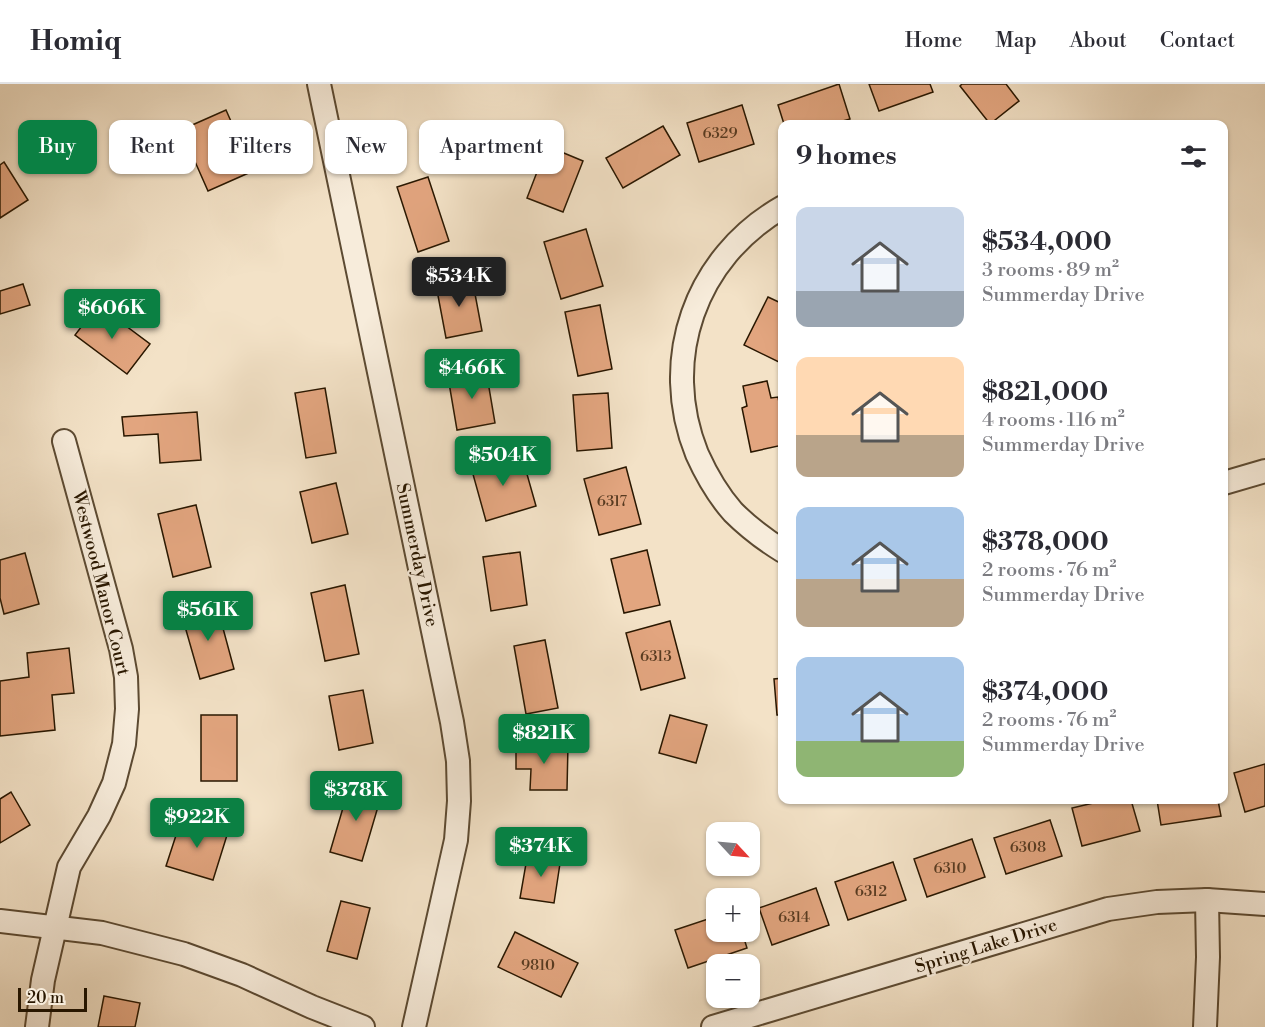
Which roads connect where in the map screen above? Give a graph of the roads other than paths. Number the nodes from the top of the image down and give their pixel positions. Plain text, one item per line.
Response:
1 (318, 84) edge
2 (778, 210) edge
3 (64, 441) dead end
4 (1265, 471) edge
5 (1228, 482) edge
6 (778, 548) edge
7 (1207, 900) junction
8 (1265, 904) edge
9 (0, 921) edge
10 (55, 927) junction
11 (37, 1027) edge
12 (363, 1027) edge
13 (414, 1027) edge
14 (713, 1027) edge
15 (1205, 1027) edge

1 - 13 street, Summerday Drive
2 - 6 street
3 - 10 street, Westwood Manor Court
4 - 5 street
7 - 8 street, Spring Lake Drive
7 - 14 street, Spring Lake Drive
7 - 15 street
9 - 10 street
10 - 11 street, Westwood Manor Court
10 - 12 street

